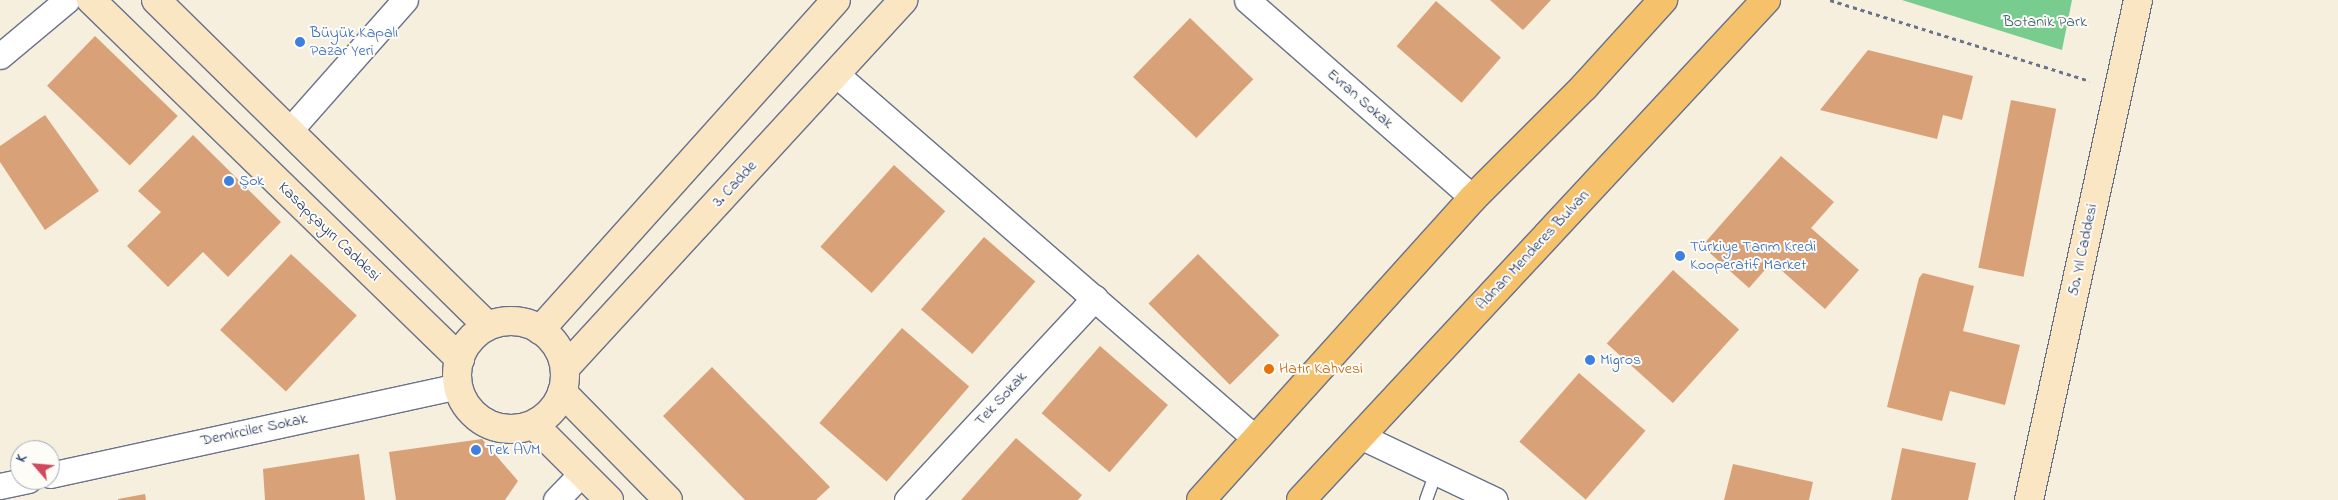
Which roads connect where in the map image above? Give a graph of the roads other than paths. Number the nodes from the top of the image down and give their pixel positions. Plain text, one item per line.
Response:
1 (67, 0) edge
2 (91, 0) edge
3 (156, 0) edge
4 (406, 0) edge
5 (836, 0) edge
6 (903, 0) edge
7 (1247, 0) edge
8 (1663, 0) edge
9 (1766, 0) edge
10 (2138, 0) edge
11 (0, 56) edge
12 (837, 75) junction
13 (289, 131) junction
14 (1473, 198) junction
15 (1094, 298) junction
16 (488, 326) junction
17 (540, 330) junction
18 (459, 372) junction
19 (564, 380) junction
20 (534, 425) junction
21 (1360, 436) junction
22 (1256, 439) junction
23 (60, 472) edge
24 (1436, 472) junction
25 (582, 473) junction
26 (556, 500) edge
27 (609, 500) edge
28 (668, 500) edge
29 (907, 500) edge
30 (1201, 500) edge
31 (1301, 500) edge
32 (1426, 500) edge
33 (1494, 500) edge
34 (2029, 500) edge

1 - 11 street
2 - 18 street, Kasapçayırı Caddesi
3 - 13 street
4 - 13 street
5 - 17 street
6 - 12 street, 3. Cadde
7 - 14 street, Evran Sokak
8 - 14 highway
9 - 21 highway, Adnan Menderes Bulvarı
10 - 34 street, 50. Yıl Caddesi
12 - 15 street
12 - 19 street, 3. Cadde
13 - 16 street
14 - 22 highway
15 - 22 street
15 - 29 street, Tek Sokak
16 - 17 street
16 - 18 street
17 - 19 street
18 - 20 street
18 - 23 street, Demirciler Sokak
19 - 20 street
19 - 28 street
20 - 25 street
21 - 24 street
21 - 31 highway, Adnan Menderes Bulvarı
22 - 30 highway
24 - 32 lane
24 - 33 street
25 - 26 street
25 - 27 street

